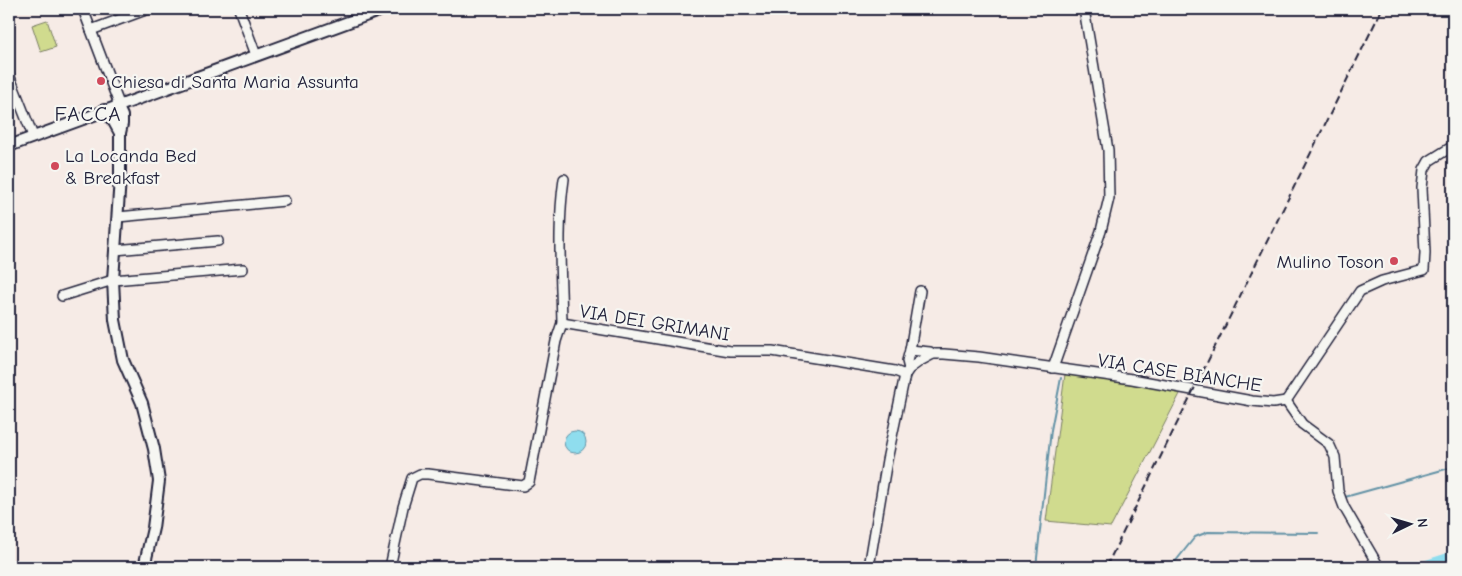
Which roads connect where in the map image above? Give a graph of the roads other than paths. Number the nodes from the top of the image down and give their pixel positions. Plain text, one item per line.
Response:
1 (83, 9) edge
2 (148, 9) edge
3 (239, 9) edge
4 (384, 9) edge
5 (1084, 9) edge
6 (90, 30) junction
7 (256, 55) junction
8 (9, 75) edge
9 (118, 105) junction
10 (104, 110) junction
11 (120, 133) junction
12 (33, 136) junction
13 (9, 146) edge
14 (1453, 146) edge
15 (564, 179) dead end
16 (285, 201) dead end
17 (118, 217) junction
18 (218, 241) dead end
19 (115, 250) junction
20 (243, 269) dead end
21 (113, 280) junction
22 (920, 291) dead end
23 (62, 296) dead end
24 (562, 323) junction
25 (910, 350) junction
26 (933, 354) junction
27 (1053, 368) junction
28 (907, 372) junction
29 (1286, 401) junction
30 (1453, 565) edge
31 (144, 567) edge
32 (390, 567) edge
33 (869, 567) edge
34 (1379, 567) edge
35 (1446, 567) edge

1 - 6 street
2 - 6 street
3 - 7 street
4 - 7 main road
5 - 27 street
6 - 9 street
7 - 9 main road
8 - 12 street
9 - 10 main road
9 - 11 main road
10 - 11 main road
10 - 12 main road
11 - 17 main road
12 - 13 main road
14 - 29 street
15 - 24 street
16 - 17 street
17 - 19 main road
18 - 19 street
19 - 21 main road
20 - 21 street
21 - 23 street
21 - 31 main road
22 - 25 street
24 - 28 street, VIA DEI GRIMANI
24 - 32 street, VIA DEI GRIMANI
25 - 26 street, VIA CASE BIANCHE
25 - 28 street
26 - 27 street, VIA CASE BIANCHE
26 - 28 street
27 - 29 street, VIA CASE BIANCHE
28 - 33 street
29 - 34 street, VIA CASE BIANCHE
30 - 35 street

